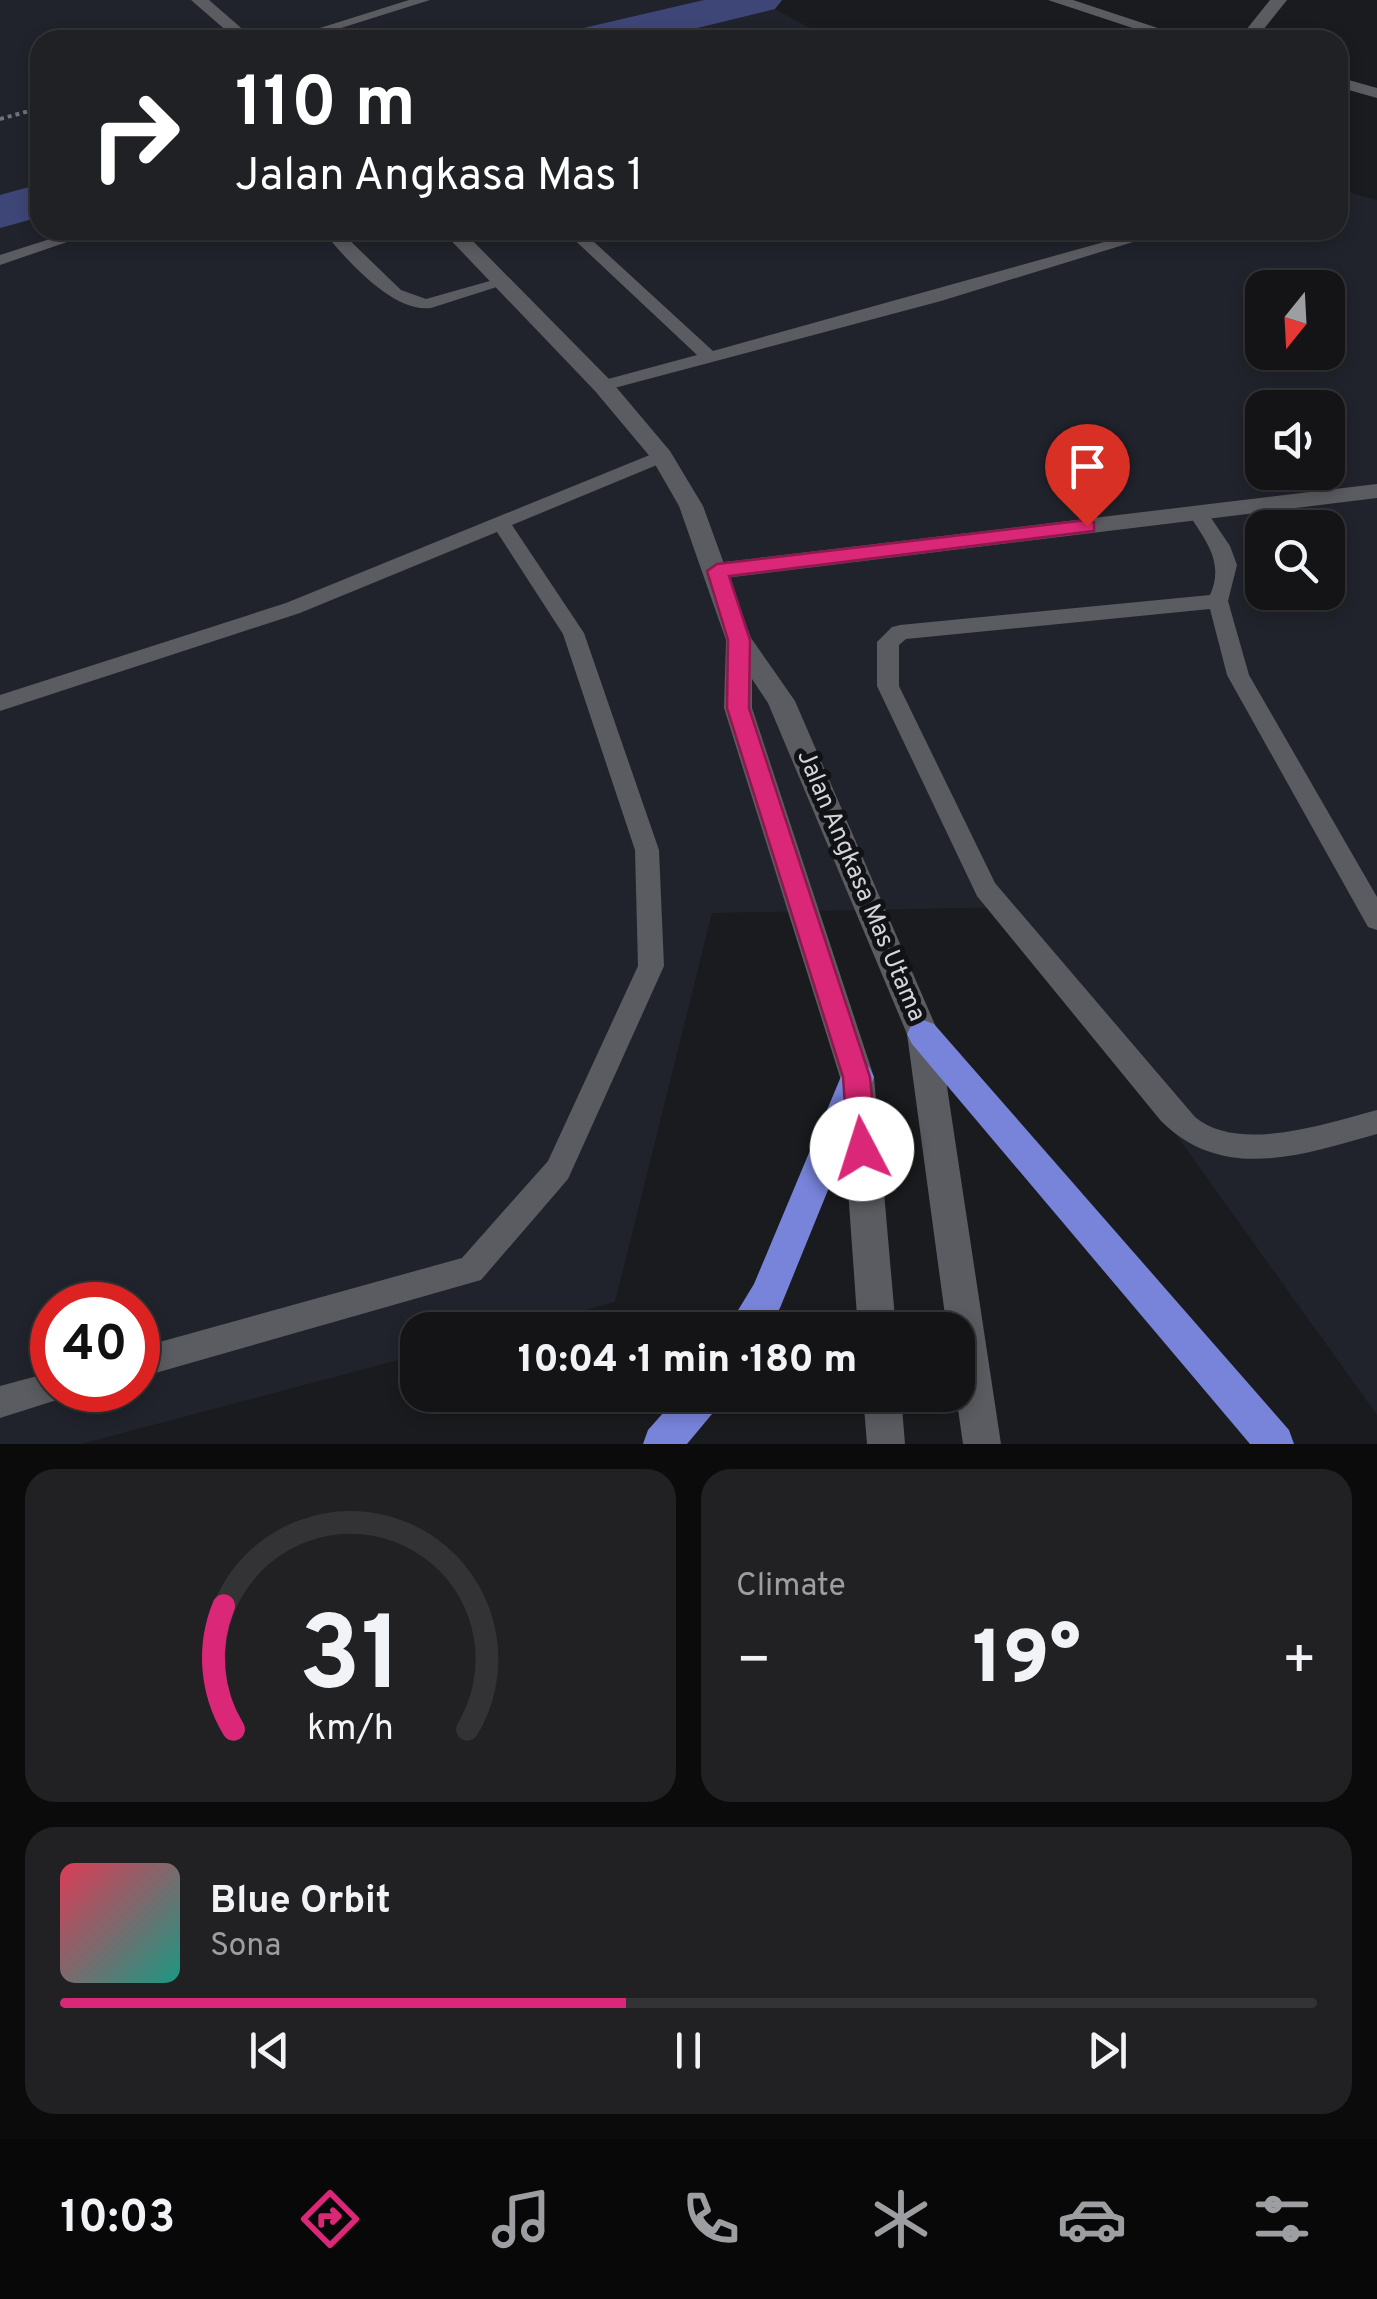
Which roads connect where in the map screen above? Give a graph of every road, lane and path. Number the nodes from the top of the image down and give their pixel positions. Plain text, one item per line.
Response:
1 (199, 0) edge
2 (423, 0) edge
3 (1056, 0) edge
4 (1279, 0) edge
5 (235, 30) edge
6 (322, 30) edge
7 (1150, 30) edge
8 (1254, 30) edge
9 (1348, 85) edge
10 (1377, 93) edge
11 (30, 111) edge
12 (0, 119) edge
13 (63, 240) edge
14 (340, 240) edge
15 (460, 240) edge
16 (583, 240) edge
17 (1129, 240) edge
18 (0, 260) edge
19 (504, 282) junction
20 (710, 358) junction
21 (603, 386) junction
22 (662, 456) junction
23 (1377, 491) edge
24 (1198, 513) junction
25 (500, 522) junction
26 (717, 571) junction
27 (1218, 602) junction
28 (739, 640) junction
29 (0, 703) edge
30 (1377, 920) edge
31 (923, 1034) junction
32 (856, 1077) junction
33 (1377, 1122) edge
34 (757, 1312) edge
35 (876, 1312) edge
36 (160, 1357) edge
37 (30, 1393) edge
38 (0, 1402) edge
39 (689, 1412) edge
40 (883, 1412) edge
41 (662, 1444) edge
42 (886, 1444) edge
43 (982, 1444) edge
44 (1275, 1444) edge

1 - 5 street
2 - 6 lane
3 - 7 street
4 - 8 street
9 - 10 street
11 - 12 path
13 - 18 lane
14 - 19 lane
15 - 19 street, Jalan Angkasa Mas Utama
16 - 20 lane
17 - 20 lane
19 - 21 street, Jalan Angkasa Mas Utama
20 - 21 lane
21 - 22 street, Jalan Angkasa Mas Utama
22 - 25 lane
22 - 26 street, Jalan Angkasa Mas Utama
23 - 24 street
24 - 26 street
24 - 27 lane
25 - 29 lane
25 - 36 lane
26 - 28 street, Jalan Angkasa Mas Utama
27 - 30 lane
27 - 33 lane
28 - 31 street, Jalan Angkasa Mas Utama
28 - 32 street, Jalan Angkasa Mas Utama
31 - 43 street, Jalan Angkasa Mas Utama
31 - 44 highway
32 - 34 highway
32 - 35 street, Jalan Angkasa Mas Utama
37 - 38 lane
39 - 41 highway
40 - 42 street

